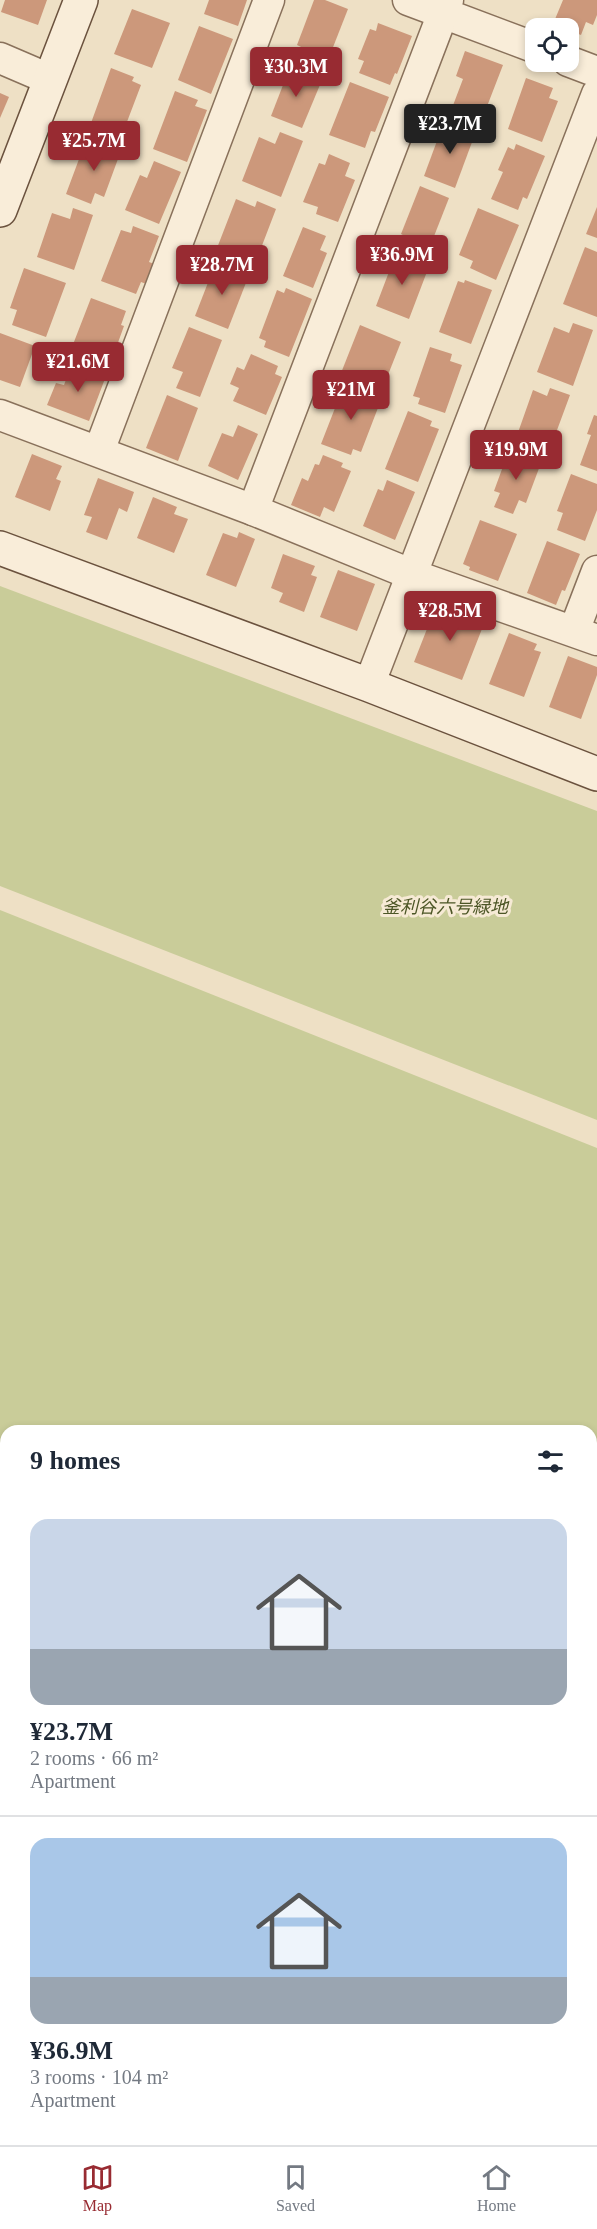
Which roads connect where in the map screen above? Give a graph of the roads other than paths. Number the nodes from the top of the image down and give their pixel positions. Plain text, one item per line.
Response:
1 (81, 0) edge
2 (269, 0) edge
3 (408, 0) edge
4 (446, 7) edge
5 (525, 43) edge
6 (0, 58) edge
7 (579, 65) edge
8 (597, 72) edge
9 (50, 79) junction
10 (597, 94) edge
11 (0, 210) edge
12 (0, 415) edge
13 (99, 451) junction
14 (253, 510) junction
15 (0, 548) edge
16 (597, 571) edge
17 (413, 575) junction
18 (586, 636) edge
19 (369, 685) junction
20 (597, 774) edge

1 - 9 street
2 - 13 street
3 - 4 street
4 - 5 street
4 - 14 street
6 - 9 street
7 - 8 street
9 - 11 street
10 - 17 street
12 - 13 street
13 - 14 street
14 - 17 street
15 - 19 street
16 - 18 street
17 - 18 street
17 - 19 street
19 - 20 street

